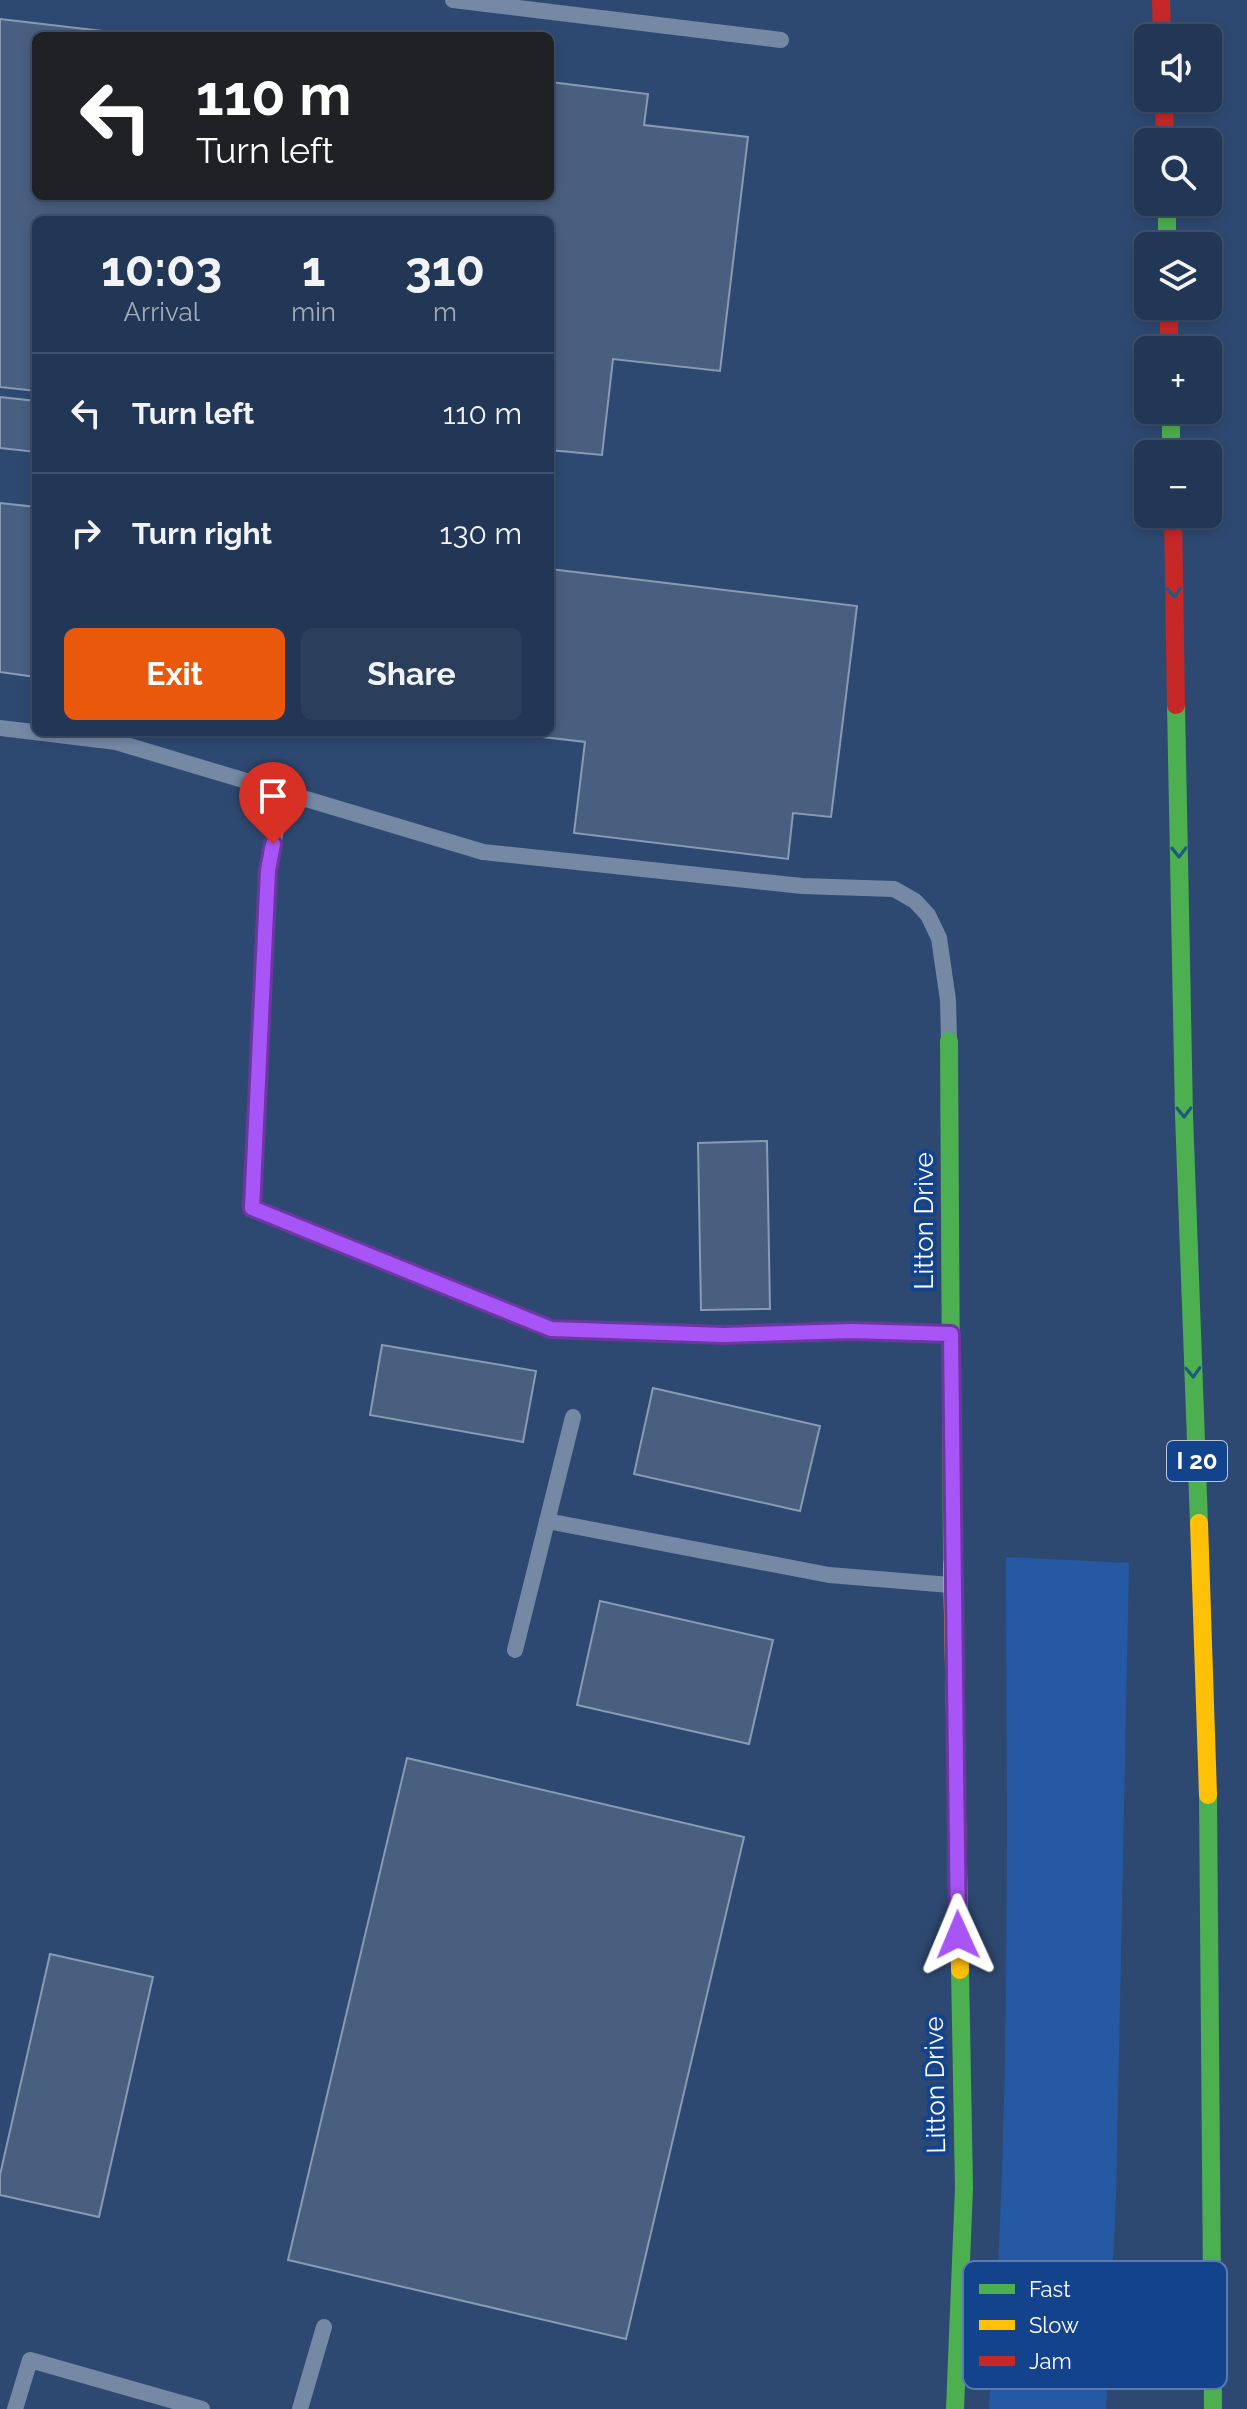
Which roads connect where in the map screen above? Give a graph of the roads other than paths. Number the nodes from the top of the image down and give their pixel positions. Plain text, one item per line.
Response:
1 (453, 0) edge
2 (1161, 0) edge
3 (1162, 24) edge
4 (781, 40) dead end
5 (1173, 528) edge
6 (0, 728) edge
7 (32, 732) edge
8 (66, 736) edge
9 (284, 792) junction
10 (949, 1041) joint
11 (951, 1334) junction
12 (573, 1417) dead end
13 (547, 1521) junction
14 (952, 1585) junction
15 (515, 1650) dead end
16 (1212, 2261) edge
17 (324, 2327) dead end
18 (1213, 2389) edge
19 (15, 2409) edge
20 (202, 2409) edge
21 (300, 2409) edge
22 (955, 2409) edge
23 (1213, 2409) edge

1 - 4 lane
2 - 3 main road
5 -> 16 main road, I 20
6 - 7 lane
8 - 9 lane
9 - 10 lane
9 - 11 lane
10 - 11 main road, Litton Drive
11 - 14 main road, Litton Drive
12 - 13 lane
13 - 14 lane
13 - 15 lane
14 - 22 main road, Litton Drive
17 - 21 lane
18 -> 23 main road, I 20
19 - 20 lane

